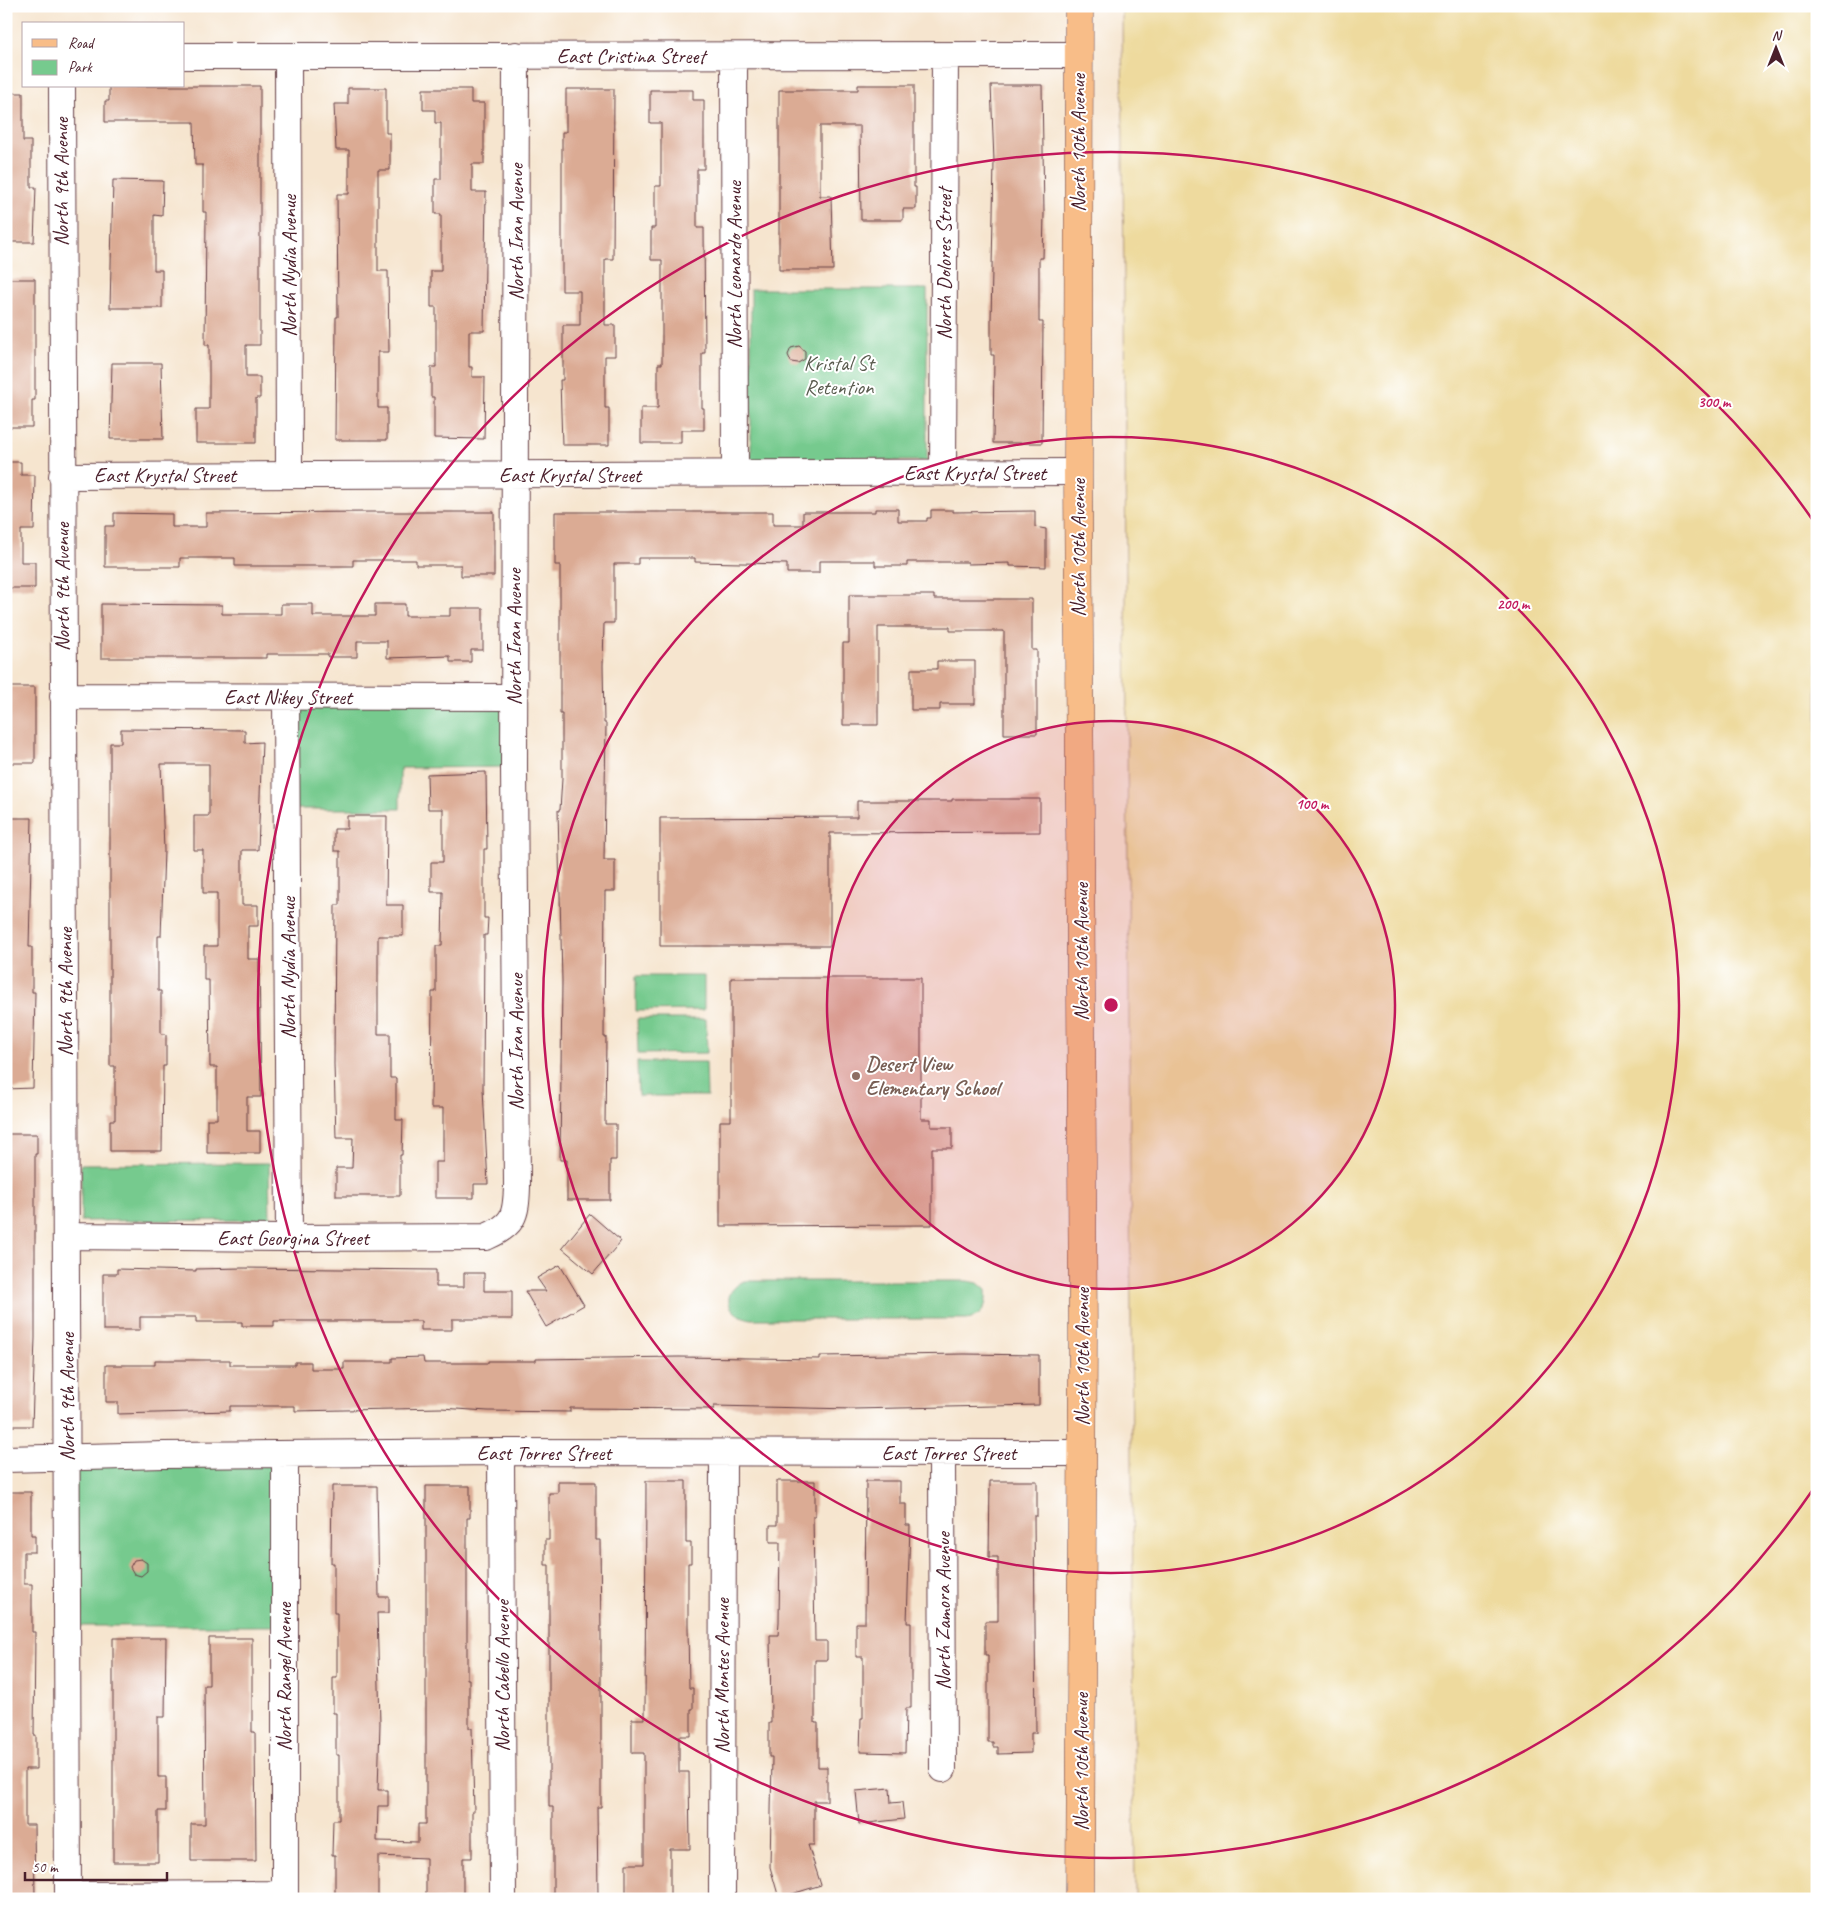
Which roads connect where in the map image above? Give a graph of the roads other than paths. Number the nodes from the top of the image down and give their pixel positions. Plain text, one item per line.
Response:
1 (1079, 6) edge
2 (516, 55) junction
3 (1079, 55) junction
4 (185, 56) edge
5 (288, 56) junction
6 (734, 56) junction
7 (945, 56) junction
8 (62, 88) edge
9 (1078, 472) junction
10 (735, 473) junction
11 (943, 473) junction
12 (289, 475) junction
13 (62, 476) junction
14 (514, 476) junction
15 (62, 696) junction
16 (286, 697) junction
17 (514, 697) junction
18 (514, 1218) joint
19 (67, 1236) junction
20 (289, 1238) junction
21 (501, 1452) junction
22 (942, 1453) junction
23 (1082, 1453) junction
24 (284, 1454) junction
25 (723, 1454) junction
26 (67, 1458) junction
27 (6, 1459) edge
28 (943, 1769) dead end
29 (68, 1897) edge
30 (284, 1897) edge
31 (503, 1899) edge
32 (722, 1899) edge
33 (1080, 1899) edge

1 - 3 main road, North 10th Avenue
2 - 5 street, East Cristina Street
2 - 6 street, East Cristina Street
2 - 14 street, North Iran Avenue
3 - 7 street, East Cristina Street
3 - 9 main road, North 10th Avenue
4 - 5 street, East Cristina Street
5 - 12 street, North Nydia Avenue
6 - 7 street, East Cristina Street
6 - 10 street, North Leonardo Avenue
7 - 11 street, North Dolores Street
8 - 13 street, North 9th Avenue
9 - 11 street, East Krystal Street
9 - 23 main road, North 10th Avenue
10 - 11 street, East Krystal Street
10 - 14 street, East Krystal Street
12 - 13 street, East Krystal Street
12 - 14 street, East Krystal Street
13 - 15 street, North 9th Avenue
14 - 17 street, North Iran Avenue
15 - 16 street, East Nikey Street
15 - 19 street, North 9th Avenue
16 - 17 street, East Nikey Street
16 - 20 street, North Nydia Avenue
17 - 18 street, North Iran Avenue
18 - 20 street, East Georgina Street
19 - 20 street, East Georgina Street
19 - 26 street, North 9th Avenue
21 - 24 street, East Torres Street
21 - 25 street, East Torres Street
21 - 31 street, North Cabello Avenue
22 - 23 street, East Torres Street
22 - 25 street, East Torres Street
22 - 28 street, North Zamora Avenue
23 - 33 main road, North 10th Avenue
24 - 26 street, East Torres Street
24 - 30 street, North Rangel Avenue
25 - 32 street, North Montes Avenue
26 - 27 street, East Torres Street
26 - 29 street, North 9th Avenue
29 - 30 street

